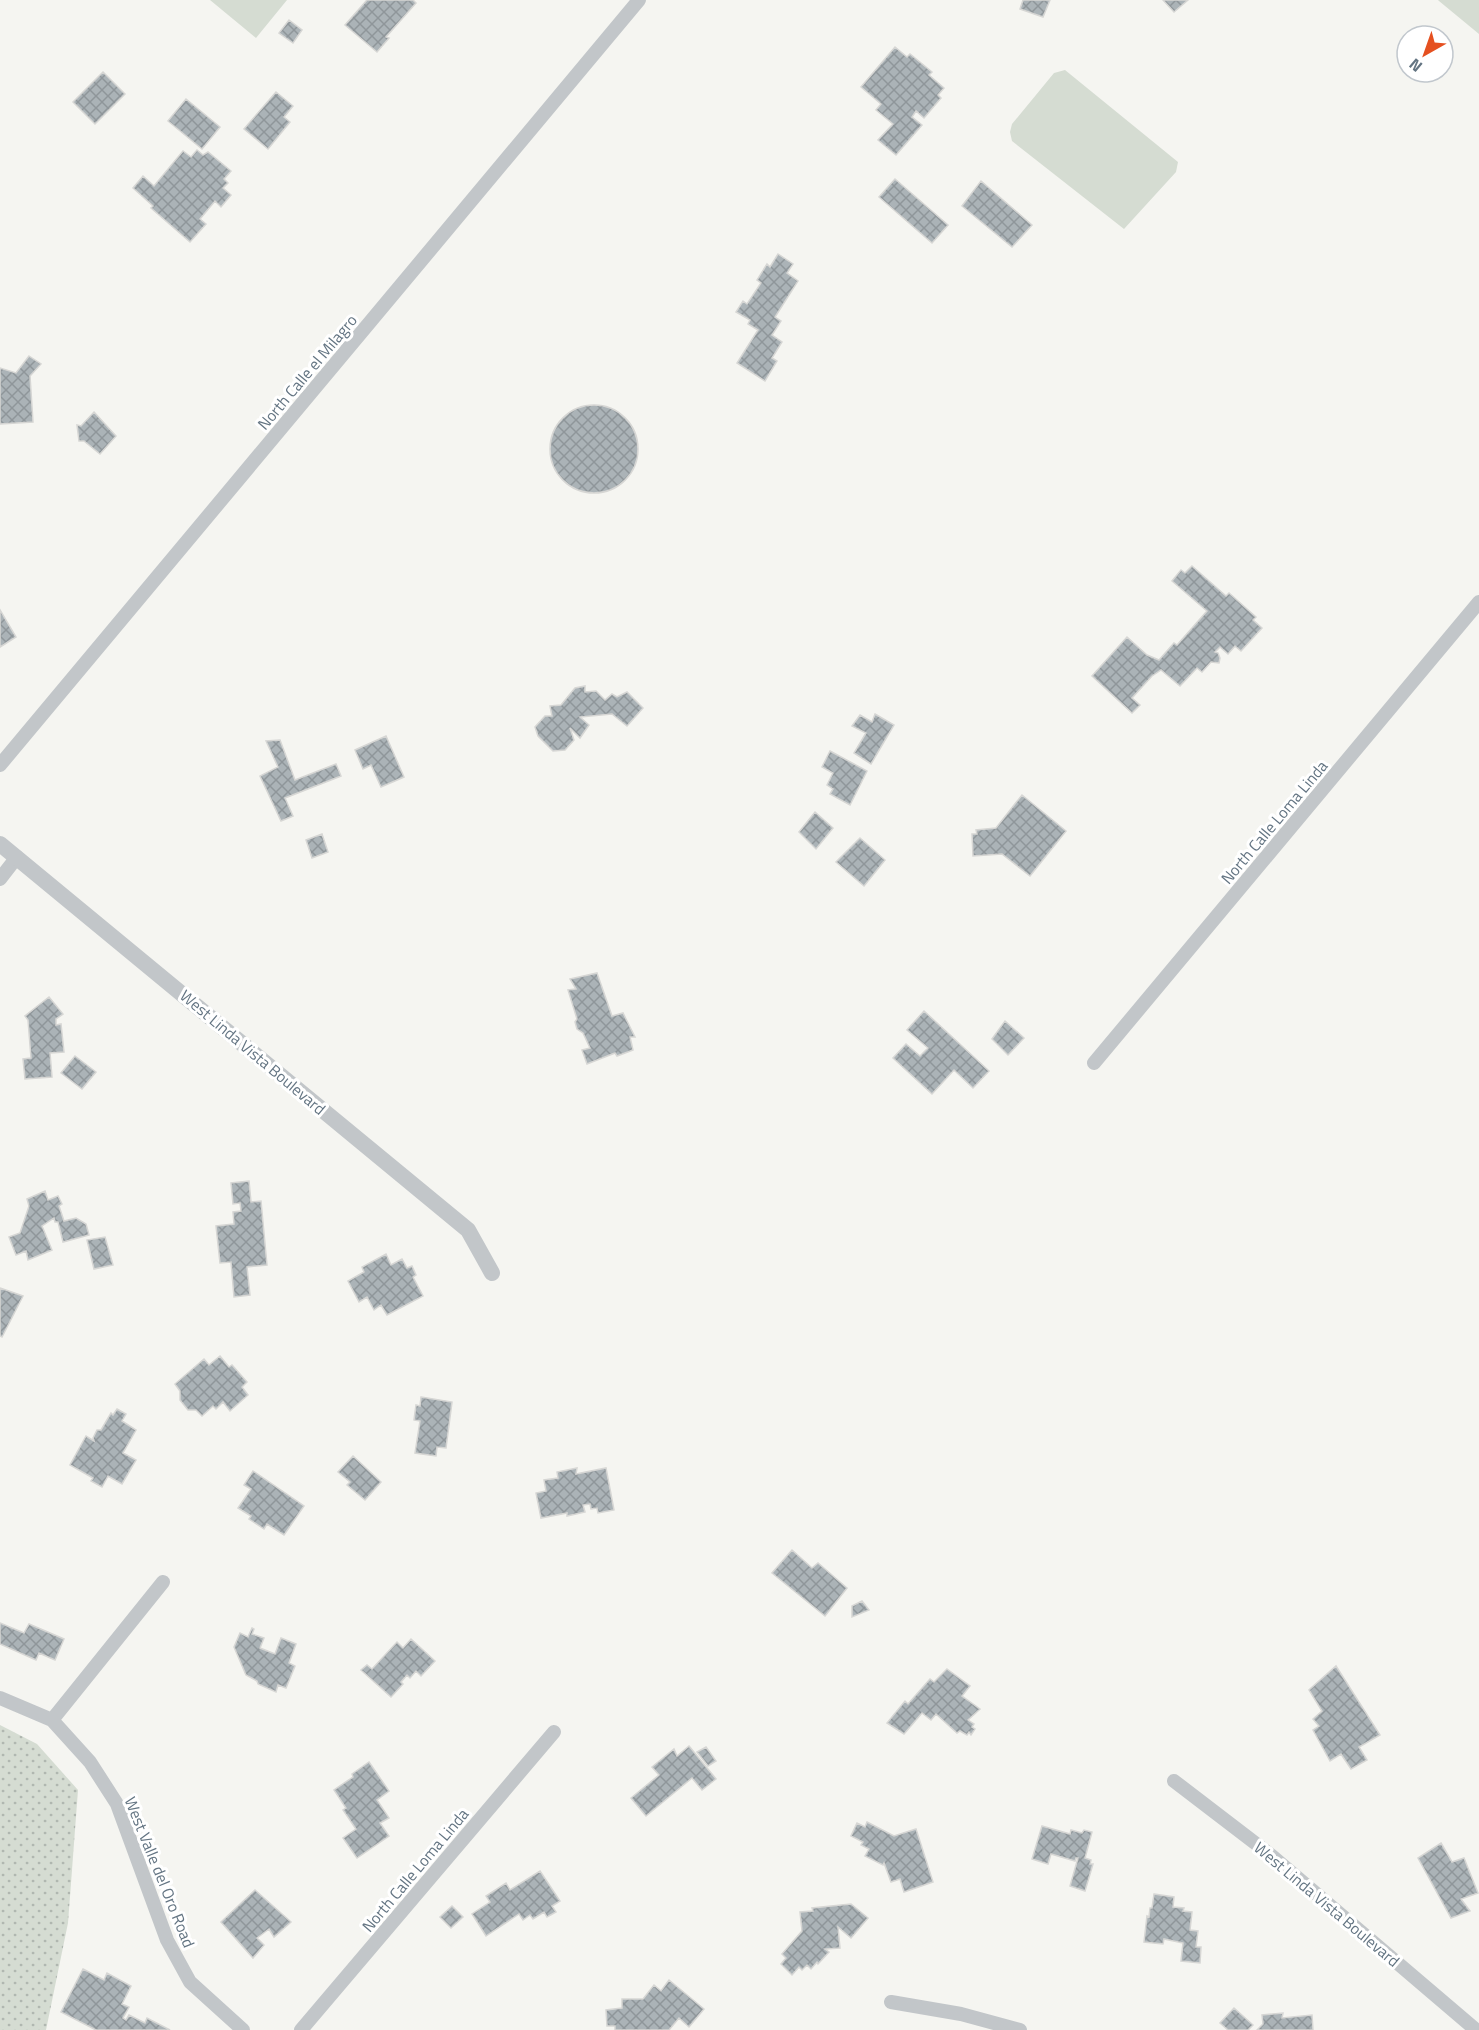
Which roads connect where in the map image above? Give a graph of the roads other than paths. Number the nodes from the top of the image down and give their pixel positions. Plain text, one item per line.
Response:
1 (639, 0) edge
2 (1479, 602) edge
3 (0, 765) edge
4 (0, 844) edge
5 (17, 857) junction
6 (0, 879) edge
7 (1094, 1063) dead end
8 (492, 1273) dead end
9 (163, 1582) dead end
10 (0, 1698) edge
11 (52, 1720) junction
12 (554, 1731) dead end
13 (1174, 1781) dead end
14 (891, 2002) dead end
15 (243, 2030) edge
16 (301, 2030) edge
17 (1020, 2030) edge
18 (1476, 2030) edge

1 - 3 street, North Calle el Milagro
2 - 7 street, North Calle Loma Linda
4 - 5 street, West Linda Vista Boulevard
5 - 6 street
5 - 8 street, West Linda Vista Boulevard
9 - 11 street
10 - 11 street, West Valle del Oro Road
11 - 15 street, West Valle del Oro Road
12 - 16 street, North Calle Loma Linda
13 - 18 street, West Linda Vista Boulevard
14 - 17 street

